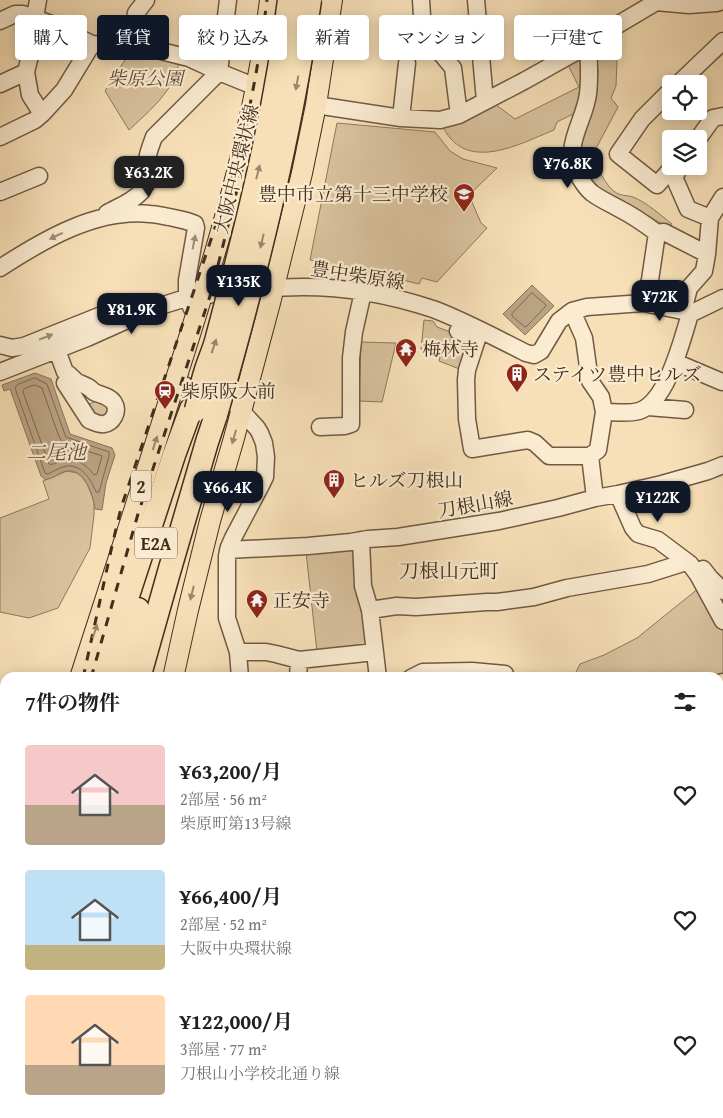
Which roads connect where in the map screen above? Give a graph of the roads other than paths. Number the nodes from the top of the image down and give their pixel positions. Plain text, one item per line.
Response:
1 (38, 0) edge
2 (146, 0) edge
3 (228, 0) edge
4 (270, 0) edge
5 (289, 0) edge
6 (310, 0) edge
7 (332, 0) edge
8 (422, 0) edge
9 (476, 0) edge
10 (723, 1) edge
11 (27, 15) edge
12 (37, 15) edge
13 (136, 15) edge
14 (0, 21) edge
15 (622, 22) edge
16 (723, 41) edge
17 (87, 42) edge
18 (92, 44) junction
19 (97, 44) edge
20 (169, 53) edge
21 (28, 60) edge
22 (560, 60) edge
23 (589, 60) edge
24 (407, 63) dead end
25 (26, 72) junction
26 (220, 72) junction
27 (687, 75) edge
28 (0, 84) edge
29 (256, 87) junction
30 (662, 99) edge
31 (485, 101) junction
32 (316, 105) junction
33 (42, 114) junction
34 (459, 115) junction
35 (723, 116) edge
36 (401, 118) junction
37 (704, 130) edge
38 (0, 137) edge
39 (666, 175) edge
40 (679, 175) edge
41 (38, 176) dead end
42 (0, 192) edge
43 (723, 197) edge
44 (99, 218) junction
45 (710, 218) junction
46 (657, 233) junction
47 (707, 254) junction
48 (0, 268) edge
49 (273, 288) junction
50 (363, 292) junction
51 (195, 296) junction
52 (723, 298) edge
53 (643, 303) junction
54 (432, 309) junction
55 (572, 311) junction
56 (686, 312) junction
57 (122, 322) junction
58 (0, 345) edge
59 (57, 350) junction
60 (675, 362) junction
61 (0, 372) edge
62 (65, 378) junction
63 (175, 382) junction
64 (722, 382) edge
65 (88, 387) junction
66 (103, 396) junction
67 (648, 406) junction
68 (82, 409) junction
69 (241, 410) junction
70 (685, 410) dead end
71 (201, 411) junction
72 (604, 412) junction
73 (320, 427) dead end
74 (590, 456) junction
75 (723, 465) edge
76 (618, 494) junction
77 (595, 498) junction
78 (182, 528) junction
79 (361, 540) junction
80 (228, 550) junction
81 (688, 563) junction
82 (723, 592) edge
83 (370, 610) junction
84 (723, 622) edge
85 (238, 652) junction
86 (375, 652) junction
87 (299, 660) junction
88 (82, 672) edge
89 (103, 672) edge
90 (121, 672) edge
91 (142, 672) edge
92 (153, 672) edge
93 (175, 672) edge
94 (240, 672) edge
95 (298, 672) edge
96 (377, 672) edge
97 (423, 672) edge
98 (483, 672) edge

1 - 12 street
2 - 13 street
3 - 26 street
4 - 29 main road, 大阪中央環状線 / 2
71 -> 5 highway, E2A, bridge
6 -> 71 highway, E2A, bridge
7 - 32 main road
8 - 34 street
9 - 31 street
10 - 15 street
11 - 14 street
16 - 27 street
17 - 18 street
18 - 19 street
18 - 33 street
20 - 26 street
21 - 25 street
22 - 31 street
23 - 46 street
24 - 36 street
25 - 28 street
25 - 33 street
26 - 29 street
26 - 44 street
29 - 51 main road, 大阪中央環状線 / 2
30 - 39 street
31 - 34 street
32 - 36 street
32 - 49 main road
33 - 38 street
34 - 36 street
35 - 37 street
40 - 45 street
41 - 42 street
43 - 45 street
44 -> 48 street
51 -> 44 street
45 - 47 street
46 - 47 street
46 - 53 street
47 - 56 street
49 - 50 street, 豊中柴原線
49 - 51 street, 豊中柴原線
49 - 69 main road
50 - 54 street, 豊中柴原線
50 - 73 street
51 - 57 street, 豊中柴原線
51 - 63 main road, 大阪中央環状線 / 2
52 - 56 street
53 - 55 street
53 - 56 street
54 - 55 street, 豊中柴原線
54 - 74 street
55 - 72 street
56 - 60 street
58 -> 57 street
57 - 59 street, 豊中柴原線
59 - 61 street, 豊中柴原線
59 - 62 street
60 - 64 street
60 - 67 street
62 - 65 street
62 - 65 street
62 - 68 street
63 - 69 street
88 -> 63 main road, 大阪中央環状線 / 2
65 - 66 street
66 - 68 street
66 - 68 street
67 - 70 street
67 - 72 street
69 - 80 street
69 -> 93 main road
71 - 78 highway, E2A
71 - 89 highway
71 - 90 highway, E2A
72 - 74 street
74 - 77 street
75 - 76 street, 刀根山線
76 - 77 street, 刀根山線
76 - 81 street
77 - 79 street, 刀根山線
78 - 91 highway, E2A
78 - 92 highway
79 - 80 street, 刀根山線
79 - 83 street
80 - 85 street
81 - 82 street
81 - 83 street
81 - 84 street
83 - 86 street
85 - 87 street
85 - 94 street
86 - 87 street
86 - 96 street
87 - 95 street
97 - 98 street

